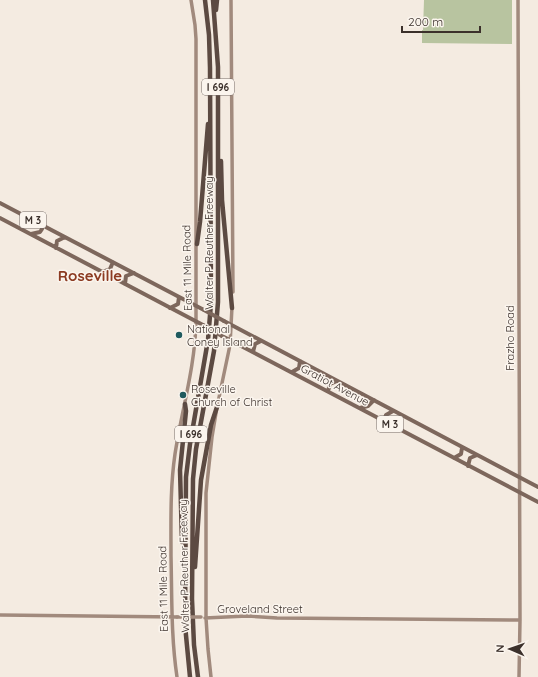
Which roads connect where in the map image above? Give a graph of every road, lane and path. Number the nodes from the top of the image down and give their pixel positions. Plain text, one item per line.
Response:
1 (191, 0) edge
2 (204, 0) edge
3 (213, 0) edge
4 (217, 0) edge
5 (231, 0) edge
6 (518, 0) edge
7 (215, 22) junction
8 (210, 68) junction
9 (218, 137) junction
10 (0, 203) edge
11 (0, 218) edge
12 (42, 225) junction
13 (31, 234) junction
14 (66, 237) junction
15 (196, 244) junction
16 (56, 248) junction
17 (113, 262) junction
18 (102, 272) junction
19 (134, 273) junction
20 (125, 284) junction
21 (179, 296) junction
22 (197, 306) junction
23 (169, 308) junction
24 (232, 308) junction
25 (196, 322) junction
26 (231, 324) junction
27 (230, 340) junction
28 (261, 341) junction
29 (254, 352) junction
30 (300, 361) junction
31 (292, 372) junction
32 (336, 381) junction
33 (328, 391) junction
34 (374, 400) junction
35 (185, 404) junction
36 (217, 407) junction
37 (360, 408) junction
38 (393, 410) junction
39 (384, 421) junction
40 (462, 448) junction
41 (477, 455) junction
42 (454, 458) junction
43 (468, 466) junction
44 (519, 478) junction
45 (538, 488) edge
46 (519, 492) junction
47 (538, 502) edge
48 (185, 566) junction
49 (193, 610) junction
50 (0, 615) edge
51 (172, 617) junction
52 (206, 618) junction
53 (520, 620) junction
54 (177, 677) edge
55 (190, 677) edge
56 (198, 677) edge
57 (211, 677) edge
58 (519, 677) edge

1 - 15 main road, East 11 Mile Road
2 - 8 highway, Walter P Reuther Freeway / I 696
3 - 7 highway, Walter P Reuther Freeway / I 696
4 - 7 highway
5 - 24 main road
6 - 44 main road, Frazho Road
7 - 9 highway, Walter P Reuther Freeway / I 696
8 - 15 highway
8 - 48 highway, Walter P Reuther Freeway / I 696
9 - 24 highway
9 - 49 highway, Walter P Reuther Freeway / I 696
10 - 12 main road, M 3
11 - 13 main road, M 3
12 - 13 main road
12 - 14 main road, M 3
13 - 16 main road, M 3
14 - 16 main road
14 - 17 main road, M 3
15 - 22 main road, East 11 Mile Road
16 - 18 main road, M 3
17 - 18 main road
17 - 19 main road, M 3
18 - 20 main road, M 3
19 - 20 main road
19 - 21 main road, M 3
20 - 23 main road, M 3
21 - 22 main road, M 3
21 - 23 main road
22 - 25 main road, East 11 Mile Road
22 - 26 main road, M 3, bridge
23 - 25 main road, M 3
24 - 26 main road
25 - 27 main road, M 3, bridge
25 - 35 main road, East 11 Mile Road
26 - 27 main road
26 - 28 main road, Gratiot Avenue / M 3
27 - 29 main road, Gratiot Avenue / M 3
27 - 36 main road
28 - 29 main road
28 - 30 main road, Gratiot Avenue / M 3
29 - 31 main road, Gratiot Avenue / M 3
30 - 31 main road
30 - 32 main road, Gratiot Avenue / M 3
31 - 33 main road, Gratiot Avenue / M 3
32 - 33 main road
32 - 34 main road, Gratiot Avenue / M 3
33 - 37 main road, Gratiot Avenue / M 3
34 - 37 main road
34 - 38 main road, Gratiot Avenue / M 3
35 - 48 highway
35 - 51 main road, East 11 Mile Road
36 - 49 highway
36 - 52 main road
37 - 39 main road, Gratiot Avenue / M 3
38 - 39 main road
38 - 40 main road, Gratiot Avenue / M 3
39 - 42 main road, Gratiot Avenue / M 3
40 - 41 main road, Gratiot Avenue / M 3
40 - 42 main road
41 - 43 main road
41 - 44 main road, Gratiot Avenue / M 3
42 - 43 main road, Gratiot Avenue / M 3
43 - 46 main road, Gratiot Avenue / M 3
44 - 45 main road, Gratiot Avenue / M 3
44 - 46 main road, Frazho Road
46 - 47 main road, Gratiot Avenue / M 3
46 - 53 main road, Frazho Road
48 - 55 highway, Walter P Reuther Freeway / I 696
49 - 56 highway, Walter P Reuther Freeway / I 696
50 - 51 main road, Groveland Street
51 - 52 main road, Groveland Street, bridge
51 - 54 main road, East 11 Mile Road
52 - 53 main road, Groveland Street
52 - 57 main road
53 - 58 main road, Frazho Road

